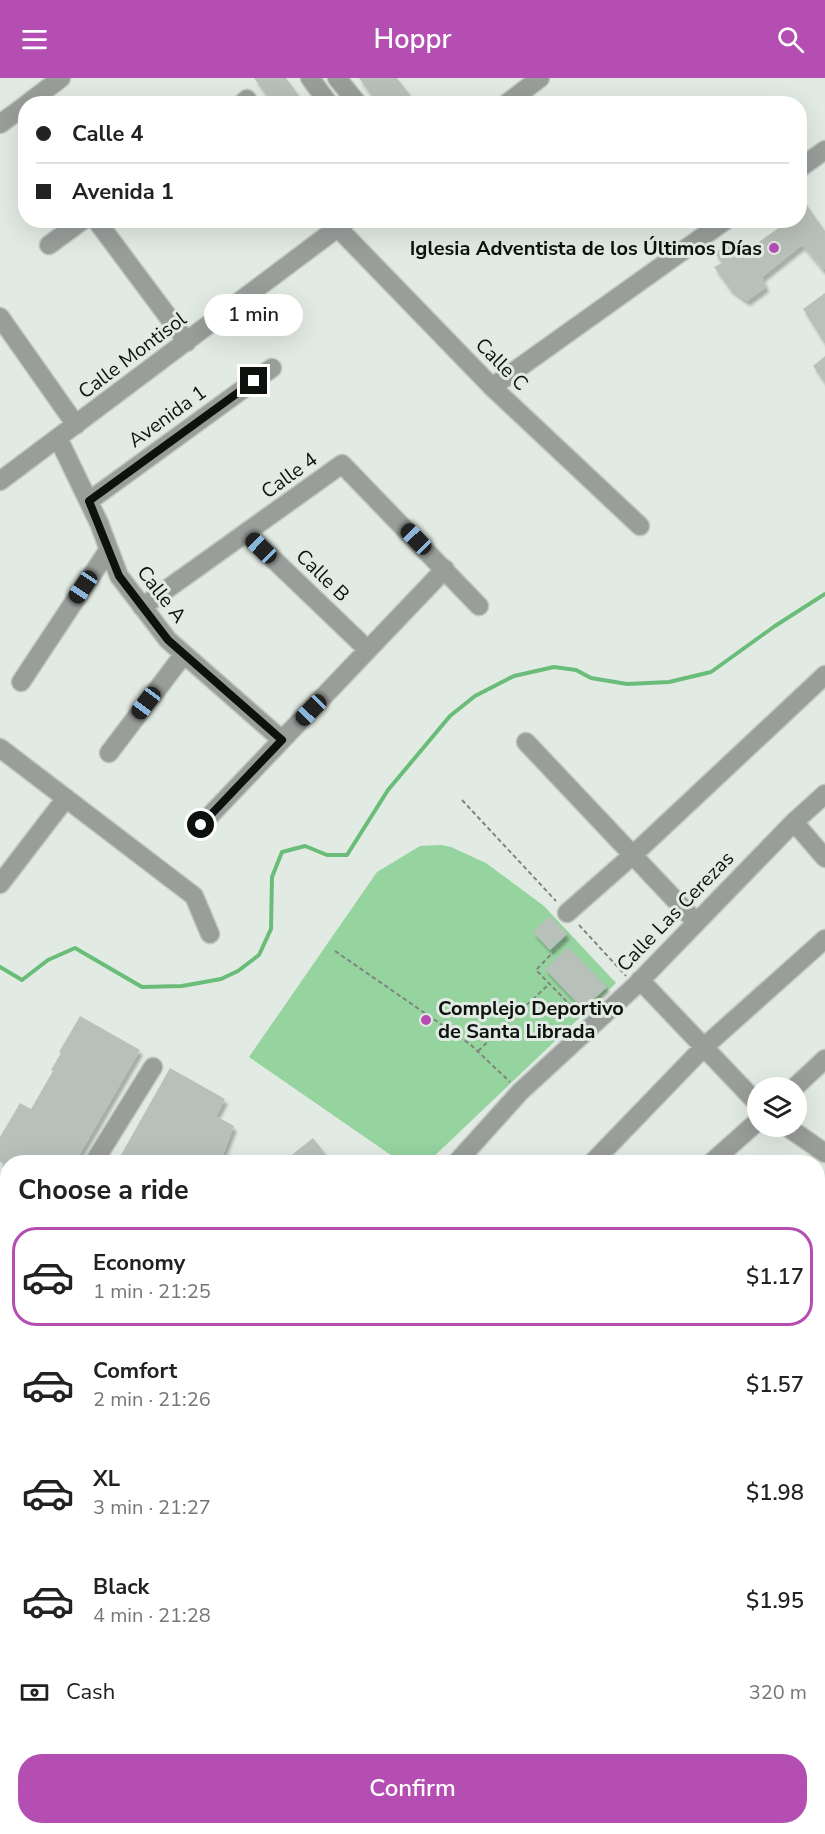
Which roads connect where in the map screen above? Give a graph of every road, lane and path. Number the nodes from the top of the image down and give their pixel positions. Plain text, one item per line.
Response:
1 (61, 78) edge
2 (310, 78) edge
3 (337, 78) edge
4 (540, 78) edge
5 (37, 96) edge
6 (323, 96) edge
7 (352, 96) edge
8 (516, 96) edge
9 (18, 109) edge
10 (1, 121) edge
11 (825, 150) edge
12 (807, 163) edge
13 (72, 228) edge
14 (102, 228) edge
15 (338, 228) edge
16 (347, 228) edge
17 (715, 228) edge
18 (49, 245) dead end
19 (0, 317) edge
20 (187, 342) junction
21 (272, 368) dead end
22 (492, 387) junction
23 (75, 424) junction
24 (58, 438) junction
25 (0, 481) edge
26 (89, 501) junction
27 (640, 526) dead end
28 (246, 533) junction
29 (108, 549) junction
30 (445, 570) junction
31 (479, 606) dead end
32 (142, 607) junction
33 (368, 650) junction
34 (184, 654) junction
35 (825, 675) edge
36 (21, 682) dead end
37 (282, 740) junction
38 (526, 742) dead end
39 (0, 748) edge
40 (109, 753) dead end
41 (825, 794) edge
42 (66, 798) junction
43 (462, 800) dead end
44 (794, 822) junction
45 (201, 825) dead end
46 (634, 854) junction
47 (825, 858) edge
48 (0, 884) edge
49 (567, 913) junction
50 (696, 922) junction
51 (210, 933) dead end
52 (566, 939) dead end
53 (825, 939) edge
54 (335, 951) dead end
55 (638, 983) junction
56 (549, 984) junction
57 (576, 1012) dead end
58 (704, 1047) junction
59 (478, 1051) junction
60 (825, 1059) edge
61 (153, 1067) dead end
62 (806, 1077) edge
63 (520, 1092) junction
64 (747, 1092) edge
65 (747, 1131) edge
66 (802, 1137) edge
67 (825, 1153) edge
68 (98, 1155) edge
69 (466, 1155) edge
70 (600, 1155) edge
71 (720, 1155) edge

1 - 5 street
2 - 6 street
3 - 7 street
4 - 8 street
9 - 10 street
11 - 12 street
13 - 18 street
14 - 20 street
15 - 20 street, Calle Montisol
16 - 22 street, Calle C
17 - 22 street
19 - 23 street
20 - 23 street, Calle Montisol
21 - 26 street, Avenida 1
22 - 27 street, Calle C
23 - 24 street, Calle Montisol
24 - 25 street, Calle Montisol
24 - 26 street, Calle A
26 - 29 street, Calle A
28 - 30 street, Calle 4
28 - 32 street, Calle 4
28 - 33 street, Calle B
29 - 32 street, Calle A
29 - 36 street
30 - 31 street, Calle 4
30 - 33 street
32 - 34 street, Calle A
33 - 37 street
34 - 37 street, Calle A
34 - 40 street
35 - 46 street
37 - 45 street
38 - 46 street
39 - 42 street
41 - 44 street, Calle Las Cerezas
42 - 48 street
42 - 51 street
43 - 49 path
44 - 47 street
44 - 50 street, Calle Las Cerezas
46 - 49 street
46 - 50 street
49 - 55 path
50 - 55 street, Calle Las Cerezas
52 - 56 path
53 - 58 street
54 - 59 path
55 - 58 street
55 - 63 street, Calle Las Cerezas
56 - 57 path
56 - 59 path
58 - 64 street
58 - 70 street
59 - 63 path
60 - 62 street
61 - 68 street
63 - 69 street, Calle Las Cerezas
65 - 71 street
66 - 67 street

